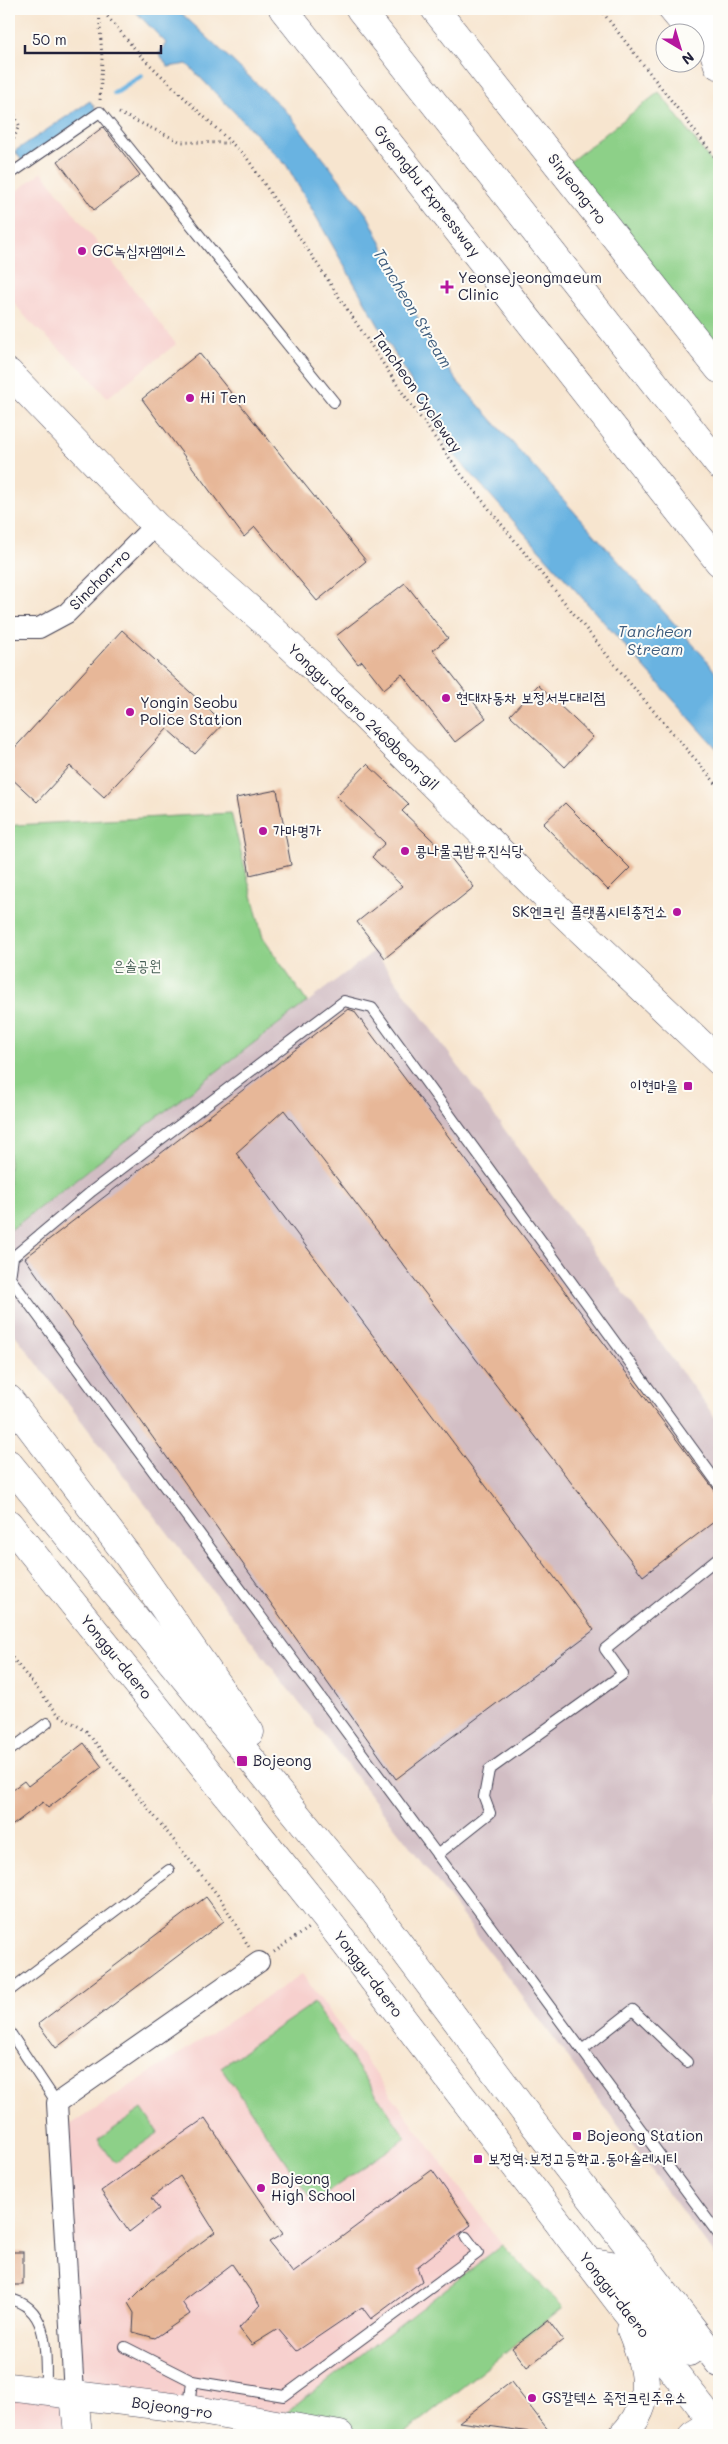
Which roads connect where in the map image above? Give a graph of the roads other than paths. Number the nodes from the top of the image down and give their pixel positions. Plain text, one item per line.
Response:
1 (283, 9) edge
2 (360, 9) edge
3 (435, 9) edge
4 (672, 9) edge
5 (700, 9) edge
6 (683, 22) edge
7 (706, 50) edge
8 (719, 66) edge
9 (9, 175) edge
10 (719, 369) edge
11 (9, 373) edge
12 (334, 402) dead end
13 (719, 465) edge
14 (155, 525) junction
15 (719, 562) edge
16 (9, 628) edge
17 (719, 1061) edge
18 (9, 1399) edge
19 (9, 1464) edge
20 (719, 1485) edge
21 (9, 1524) edge
22 (719, 1557) edge
23 (48, 1723) dead end
24 (9, 1751) edge
25 (437, 1855) junction
26 (334, 1859) junction
27 (169, 1870) dead end
28 (259, 1962) road end
29 (9, 1991) edge
30 (9, 2031) edge
31 (582, 2050) junction
32 (687, 2062) dead end
33 (58, 2103) junction
34 (719, 2235) edge
35 (466, 2236) dead end
36 (587, 2261) junction
37 (13, 2300) edge
38 (622, 2306) junction
39 (697, 2336) junction
40 (125, 2347) dead end
41 (719, 2363) edge
42 (192, 2381) junction
43 (9, 2387) edge
44 (46, 2391) junction
45 (74, 2394) junction
46 (188, 2409) junction
47 (711, 2427) edge
48 (78, 2435) edge
49 (340, 2435) edge
50 (623, 2435) edge

1 - 15 main road, Gyeongbu Expressway
2 - 13 main road
3 - 10 main road, Sinjeong-ro
4 - 6 main road
5 - 8 main road
7 - 8 main road
9 - 12 lane
11 - 14 main road, Yonggu-daero 2469beon-gil
14 - 16 street, Sinchon-ro
14 - 17 main road, Yonggu-daero 2469beon-gil
18 - 26 main road
19 - 26 main road
20 - 25 lane
21 - 36 main road, Yonggu-daero
22 - 25 lane
23 - 24 lane
25 - 31 lane
26 - 39 main road
27 - 29 lane
28 - 33 street
30 - 33 lane
31 - 32 lane
31 - 34 lane
33 - 45 street
35 - 42 lane
36 - 38 main road, Yonggu-daero
36 - 39 main road
37 - 44 lane
38 - 47 main road, Yonggu-daero
38 - 50 main road
39 - 41 main road
40 - 42 lane
42 - 46 lane
43 - 44 main road, Bojeong-ro
44 - 45 main road, Bojeong-ro
45 - 46 main road, Bojeong-ro
45 - 48 main road
46 - 49 main road, Bojeong-ro

